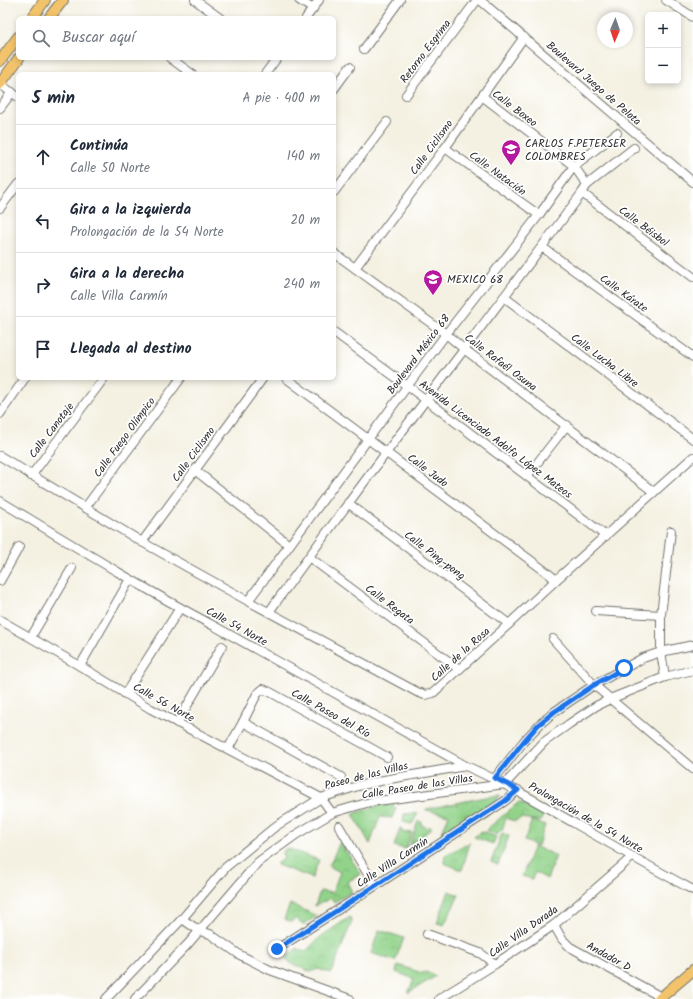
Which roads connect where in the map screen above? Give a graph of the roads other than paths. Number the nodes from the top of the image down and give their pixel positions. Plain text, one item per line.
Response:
1 (46, 0) edge
2 (63, 0) edge
3 (195, 0) edge
4 (300, 0) edge
5 (319, 0) edge
6 (400, 0) edge
7 (477, 0) edge
8 (480, 0) edge
9 (666, 0) edge
10 (312, 9) junction
11 (34, 16) edge
12 (51, 16) edge
13 (217, 16) edge
14 (307, 16) edge
15 (693, 17) edge
16 (524, 37) junction
17 (16, 40) edge
18 (364, 49) dead end
19 (18, 60) edge
20 (173, 60) edge
21 (275, 60) edge
22 (0, 61) edge
23 (350, 67) dead end
24 (189, 72) edge
25 (267, 72) edge
26 (0, 84) edge
27 (336, 86) edge
28 (15, 94) edge
29 (406, 95) dead end
30 (482, 96) junction
31 (0, 108) edge
32 (387, 122) dead end
33 (618, 133) dead end
34 (444, 148) junction
35 (634, 148) dead end
36 (574, 166) junction
37 (693, 182) edge
38 (586, 185) junction
39 (16, 187) edge
40 (336, 189) edge
41 (582, 193) junction
42 (0, 208) edge
43 (539, 216) junction
44 (542, 247) junction
45 (336, 254) edge
46 (355, 268) junction
47 (693, 277) edge
48 (504, 297) junction
49 (336, 333) edge
50 (446, 334) junction
51 (464, 349) junction
52 (693, 357) edge
53 (24, 380) edge
54 (103, 380) edge
55 (180, 380) edge
56 (262, 380) edge
57 (289, 380) edge
58 (408, 386) junction
59 (426, 399) junction
60 (0, 414) edge
61 (567, 426) junction
62 (693, 439) edge
63 (368, 440) junction
64 (386, 453) junction
65 (0, 456) edge
66 (693, 457) edge
67 (195, 470) junction
68 (31, 476) junction
69 (527, 476) junction
70 (654, 492) junction
71 (0, 500) edge
72 (348, 503) junction
73 (85, 508) junction
74 (671, 531) dead end
75 (606, 536) junction
76 (142, 542) junction
77 (289, 545) junction
78 (19, 547) dead end
79 (309, 557) junction
80 (72, 568) dead end
81 (130, 579) junction
82 (556, 580) junction
83 (0, 581) edge
84 (248, 601) junction
85 (180, 608) junction
86 (596, 611) dead end
87 (269, 612) junction
88 (661, 615) junction
89 (0, 620) edge
90 (509, 624) junction
91 (31, 637) junction
92 (552, 640) dead end
93 (693, 645) edge
94 (222, 646) dead end
95 (661, 652) junction
96 (80, 666) junction
97 (459, 669) junction
98 (693, 670) edge
99 (665, 677) junction
100 (594, 685) junction
101 (125, 694) junction
102 (610, 699) junction
103 (243, 722) junction
104 (177, 723) junction
105 (228, 749) junction
106 (388, 757) dead end
107 (466, 766) junction
108 (693, 769) edge
109 (341, 777) dead end
110 (495, 778) junction
111 (505, 784) junction
112 (518, 790) junction
113 (321, 798) junction
114 (332, 813) junction
115 (339, 826) dead end
116 (632, 857) junction
117 (375, 886) junction
118 (693, 890) edge
119 (179, 922) junction
120 (554, 925) junction
121 (200, 931) junction
122 (427, 934) dead end
123 (277, 949) dead end
124 (495, 964) junction
125 (693, 970) edge
126 (660, 998) edge
127 (106, 999) edge
128 (135, 999) edge
129 (350, 999) edge
130 (439, 999) edge

1 - 11 main road
2 - 12 main road
3 - 13 street
4 - 10 street
5 - 10 street
6 - 18 street
7 - 29 street, Retorno Esgrima
8 - 16 street, Boulevard Juego de Pelota
9 - 15 street
10 - 14 street
16 - 30 street, Calle Ciclismo
16 - 37 street, Boulevard Juego de Pelota
17 - 22 main road
19 - 26 main road
20 - 24 street
21 - 25 street
23 - 27 street
26 - 28 street
28 - 31 street
30 - 34 street, Calle Ciclismo
30 - 36 street, Calle Boxeo
32 - 40 street
33 - 36 street, Boulevard México 68
34 - 43 street, Calle Natación
34 - 46 street, Calle Ciclismo
35 - 38 street
36 - 38 street, Calle Boxeo
36 - 43 street, Boulevard México 68
38 - 41 street
39 - 42 street
41 - 44 street
41 - 47 street, Calle Béisbol
43 - 50 street, Boulevard México 68
44 - 48 street
44 - 52 street, Calle Kárate
45 - 46 street, Calle Rafaél Osuna
46 - 50 street, Calle Rafaél Osuna
48 - 51 street
48 - 62 street, Calle Lucha Libre
49 - 58 street, Avenida Licenciado Adolfo López Mateos
50 - 51 street, Calle Rafaél Osuna
50 - 58 street, Boulevard México 68
51 - 59 street
51 - 61 street, Calle Rafaél Osuna
53 - 60 street
54 - 68 street, Calle Canotaje
55 - 73 street, Calle Fuego Olímpico
56 - 67 street, Calle Ciclismo
57 - 63 street, Calle Judo
58 - 59 street, Avenida Licenciado Adolfo López Mateos
58 - 63 street, Boulevard México 68
59 - 64 street
59 - 69 street, Avenida Licenciado Adolfo López Mateos
61 - 69 street
61 - 70 street, Calle Rafaél Osuna
63 - 64 street, Calle Judo
63 - 77 street, Boulevard México 68
64 - 72 street
64 - 82 street, Calle Judo
65 - 68 street, Calle de la Rosa
66 - 70 street, Calle de la Rosa
67 - 76 street, Calle Ciclismo
67 - 77 street
68 - 73 street, Calle de la Rosa
69 - 75 street, Avenida Licenciado Adolfo López Mateos
70 - 75 street, Calle de la Rosa
71 - 81 street, Calle 54 Norte
72 - 79 street
72 - 90 street, Calle Ping-pong
73 - 76 street, Calle de la Rosa
74 - 88 street
75 - 82 street, Calle de la Rosa
76 - 84 street, Calle de la Rosa
77 - 84 street, Boulevard México 68
78 - 83 street
79 - 87 street
79 - 97 street, Calle Regata
80 - 91 street
81 - 85 street, Calle 54 Norte
81 - 96 street
82 - 90 street, Calle de la Rosa
84 - 87 street, Calle de la Rosa
85 - 101 street
85 - 107 street, Calle 54 Norte
86 - 88 street
87 - 97 street, Calle de la Rosa
88 - 95 street
89 - 91 street, Calle 56 Norte
90 - 97 street, Calle de la Rosa
91 - 96 street, Calle 56 Norte
92 - 100 street
93 - 95 street
94 - 104 street
95 - 99 street
95 - 100 street
96 - 101 street, Calle 56 Norte
98 - 99 street
99 - 102 street
100 - 102 street
100 - 110 street
101 - 104 street, Calle 56 Norte
102 - 108 street
102 - 111 street
103 - 105 street
103 - 106 street, Calle Paseo del Río
103 - 109 street
104 - 105 street, Calle 56 Norte
105 - 113 street, Calle 56 Norte
107 - 110 street, Prolongación de la 54 Norte
107 - 113 street, Paseo de las Villas
110 - 111 street, Prolongación de la 54 Norte
111 - 112 street, Prolongación de la 54 Norte
111 - 114 street, Calle Paseo de las Villas
112 - 116 street, Prolongación de la 54 Norte
112 - 117 street, Calle Villa Carmín
113 - 114 street
113 - 119 street, Paseo de las Villas
114 - 121 street
115 - 117 street
116 - 118 street, Prolongación de la 54 Norte
116 - 120 street, Calle Villa Dorada
117 - 123 street, Calle Villa Carmín
119 - 121 street
119 - 127 street
120 - 124 street, Calle Villa Dorada
120 - 126 street, Andador D
121 - 128 street
121 - 129 street
122 - 124 street
124 - 130 street, Calle Villa Dorada
125 - 126 main road

